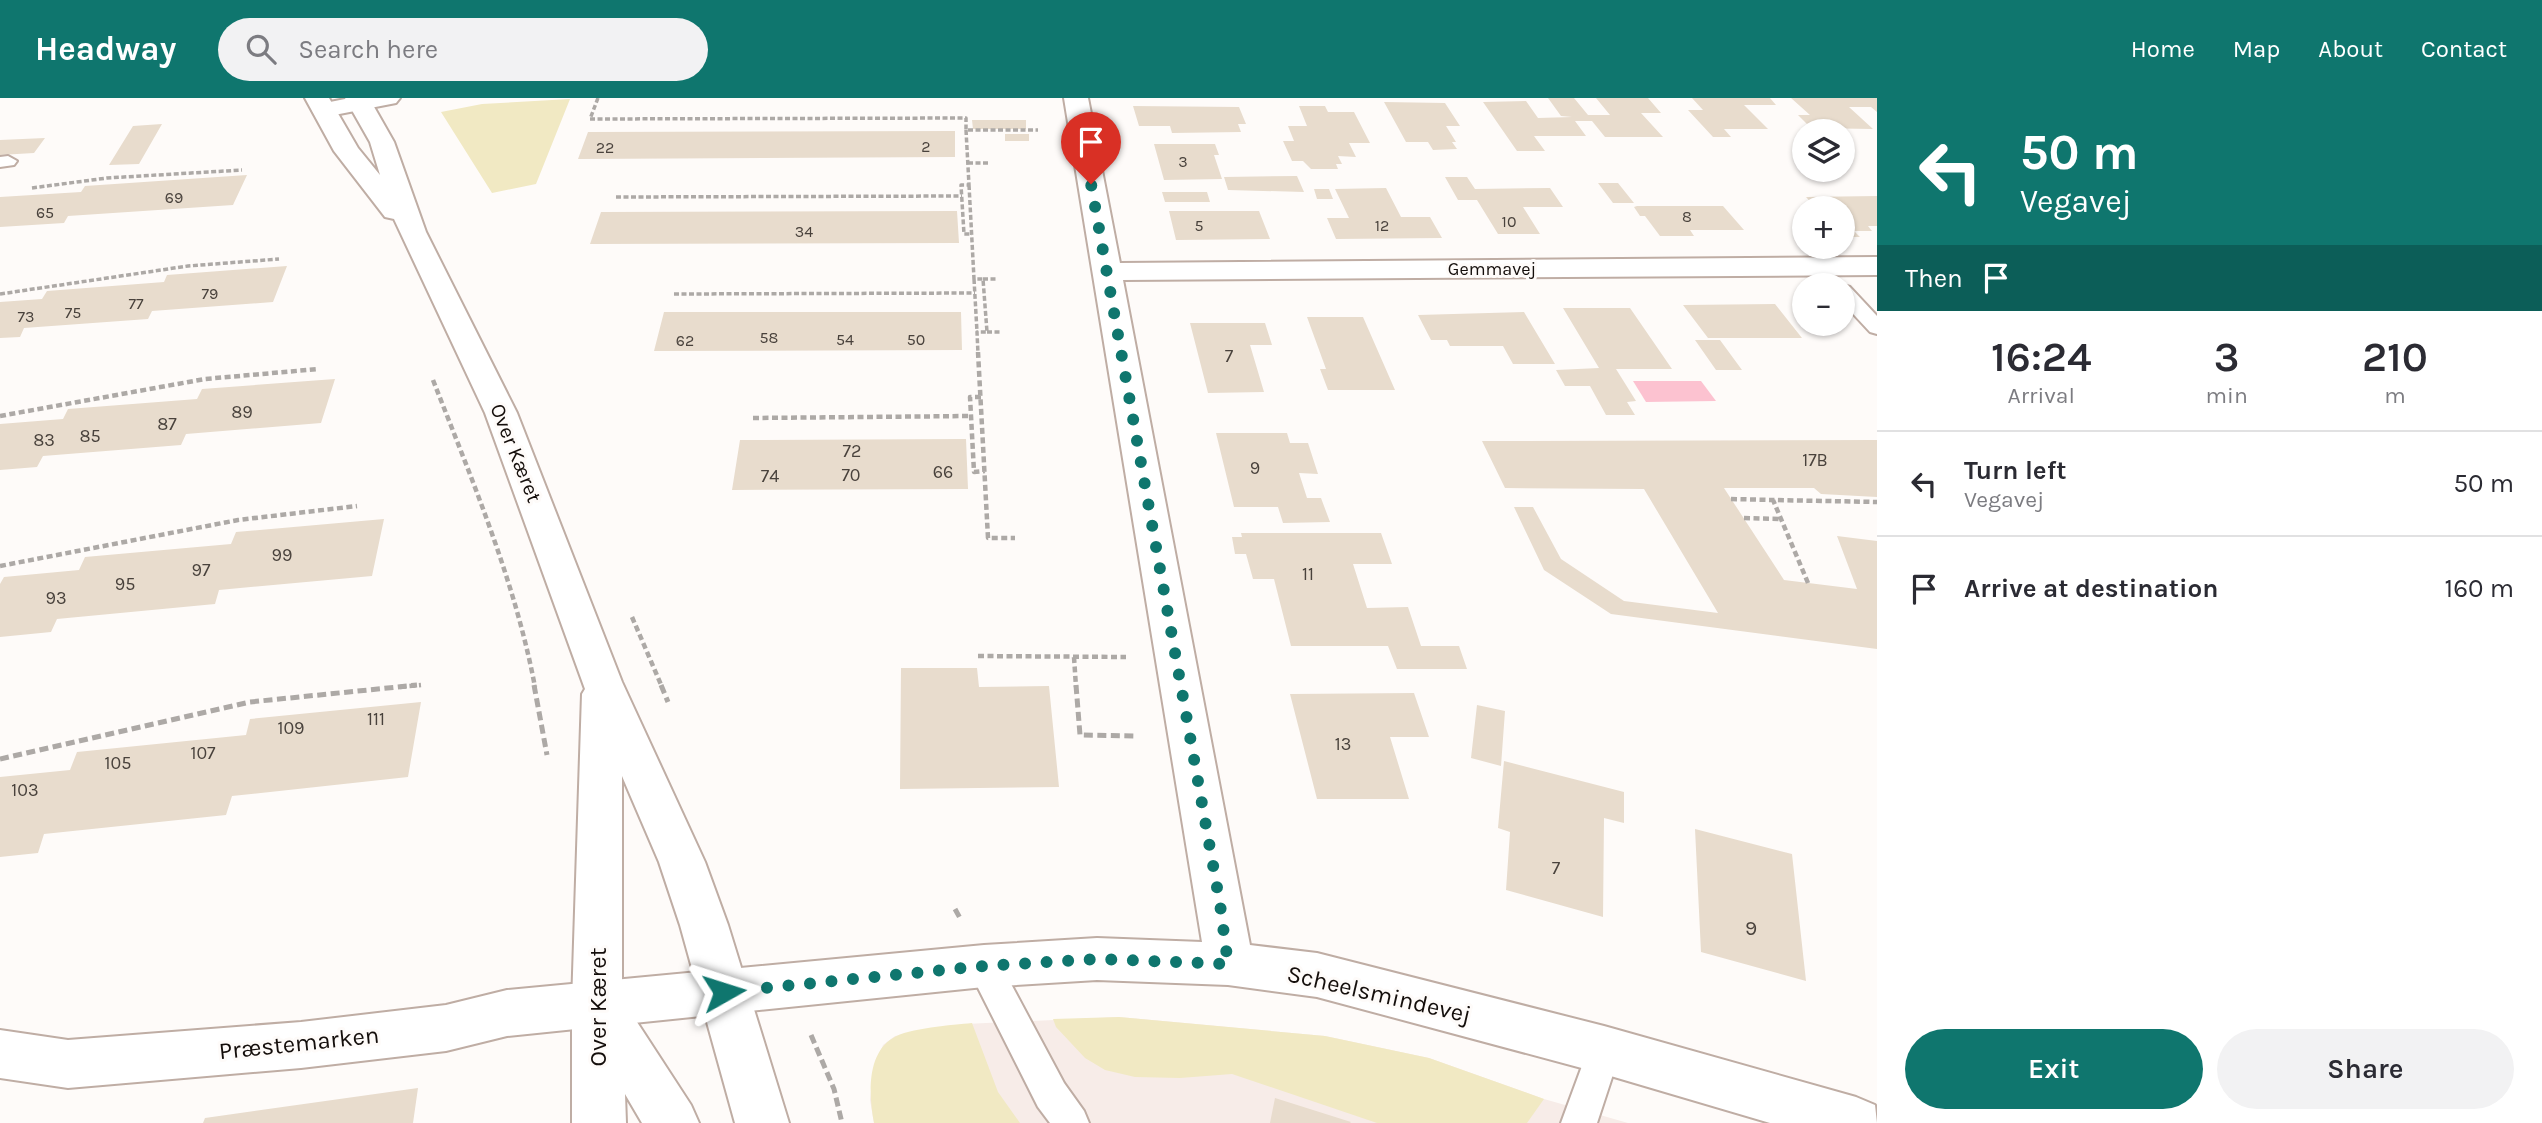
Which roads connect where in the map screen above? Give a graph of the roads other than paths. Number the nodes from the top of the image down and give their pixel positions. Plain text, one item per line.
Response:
1 (388, 98) edge
2 (358, 101) edge
3 (320, 104) edge
4 (1079, 114) edge
5 (412, 232) junction
6 (1877, 266) edge
7 (1107, 272) junction
8 (1843, 273) edge
9 (1792, 276) edge
10 (1855, 304) edge
11 (1877, 328) edge
12 (602, 682) junction
13 (1228, 964) junction
14 (984, 966) junction
15 (724, 992) junction
16 (597, 1004) junction
17 (1604, 1050) junction
18 (0, 1054) edge
19 (598, 1123) edge
20 (672, 1123) edge
21 (762, 1123) edge
22 (1070, 1123) edge
23 (1579, 1123) edge
24 (1856, 1123) edge

1 - 2 street
2 - 3 street
2 - 5 street, Over Kæret
3 - 5 street, Over Kæret
4 - 7 street
5 - 12 street, Over Kæret
6 - 8 street, Gemmavej
7 - 9 street, Gemmavej
7 - 13 street
10 - 11 lane
12 - 15 street, Over Kæret
12 - 16 street, Over Kæret
13 - 14 street, Scheelsmindevej
13 - 17 street, Scheelsmindevej
14 - 15 street, Scheelsmindevej
14 - 22 lane
15 - 16 street, Scheelsmindevej
15 - 21 street, Over Kæret
16 - 18 street, Præstemarken
16 - 19 street, Over Kæret
16 - 20 street
17 - 23 lane
17 - 24 street, Scheelsmindevej

